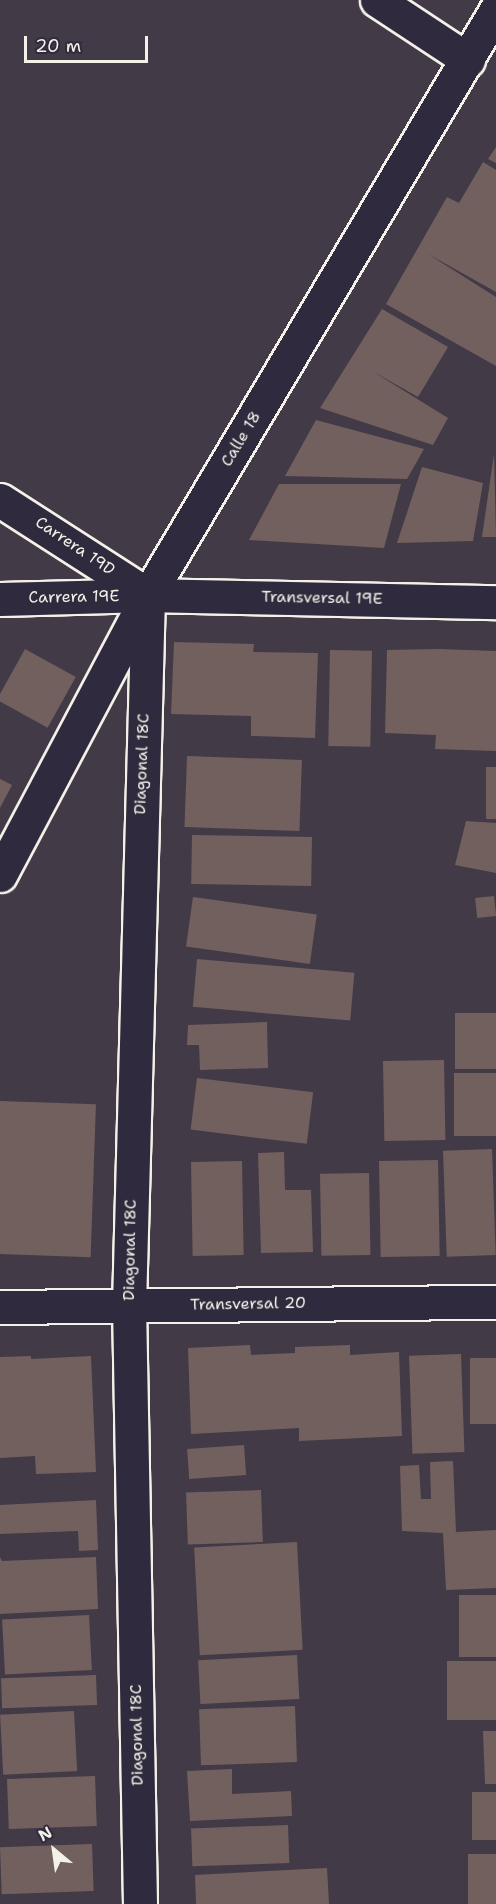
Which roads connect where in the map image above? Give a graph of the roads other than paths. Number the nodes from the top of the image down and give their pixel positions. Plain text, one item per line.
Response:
1 (377, 0) edge
2 (496, 10) edge
3 (468, 60) junction
4 (0, 501) edge
5 (148, 595) junction
6 (0, 599) edge
7 (496, 602) edge
8 (0, 875) edge
9 (496, 1302) edge
10 (129, 1306) junction
11 (0, 1307) edge
12 (140, 1904) edge

1 - 3 street
2 - 3 street, Calle 18
3 - 5 street, Calle 18
4 - 5 street, Carrera 19D
5 - 6 street, Carrera 19E
5 - 7 street, Transversal 19E
5 - 8 street, Calle 18
5 - 10 street, Diagonal 18C
9 - 10 street, Transversal 20
10 - 11 street, Transversal 20
10 - 12 street, Diagonal 18C

